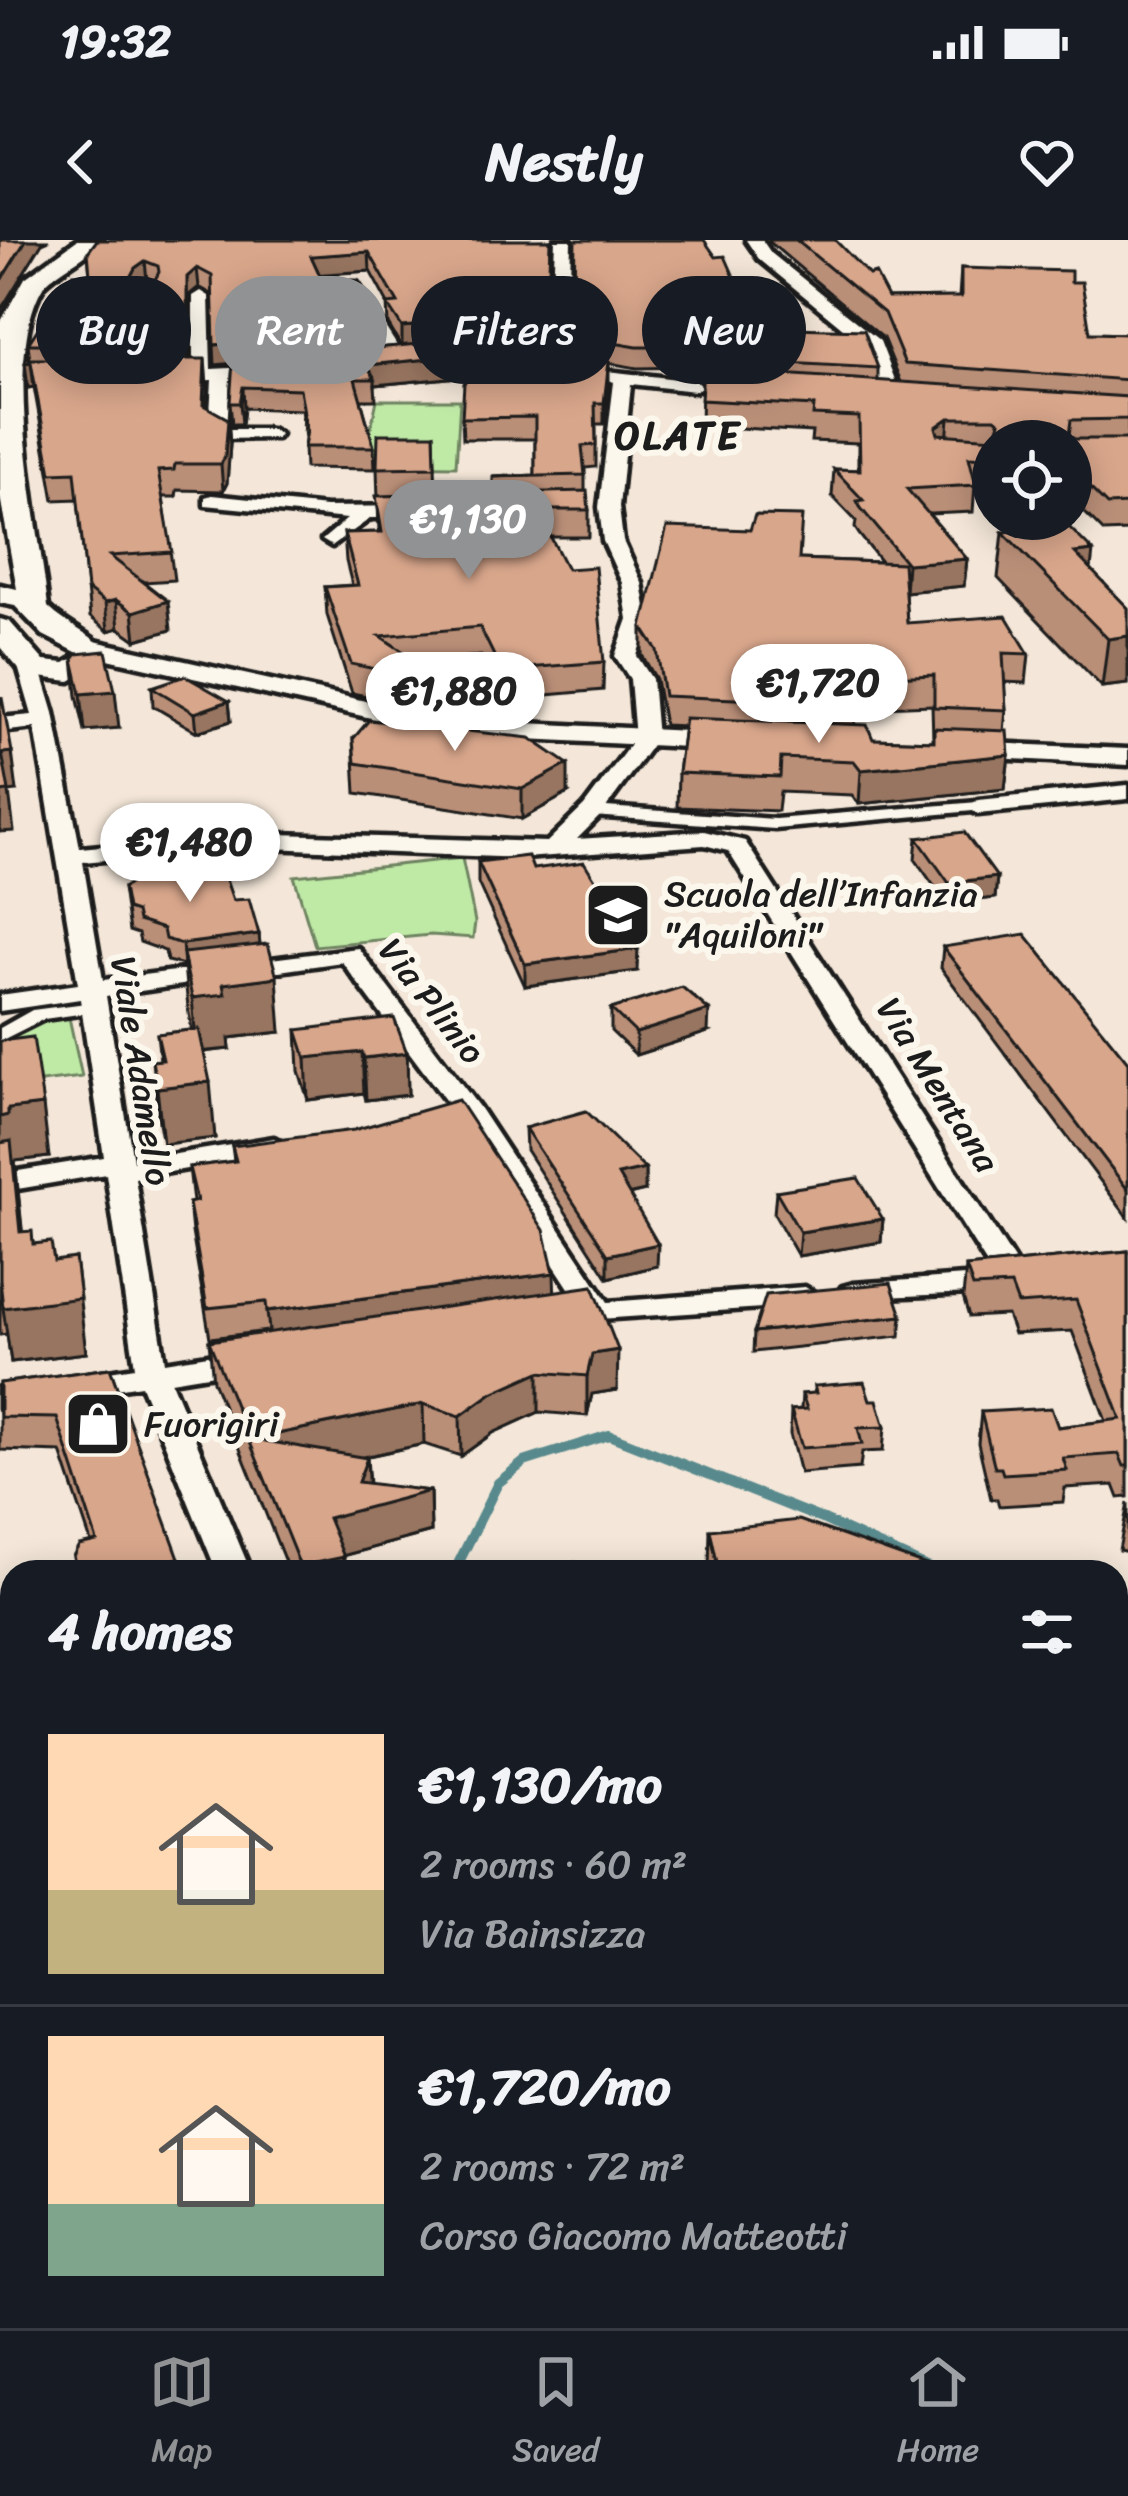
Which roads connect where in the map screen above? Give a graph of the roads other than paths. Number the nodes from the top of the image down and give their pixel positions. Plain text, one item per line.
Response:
1 (91, 240) edge
2 (563, 240) edge
3 (754, 240) edge
4 (201, 296) edge
5 (7, 374) edge
6 (191, 376) edge
7 (212, 376) junction
8 (215, 376) edge
9 (623, 378) junction
10 (705, 387) edge
11 (940, 401) edge
12 (271, 434) dead end
13 (212, 501) dead end
14 (432, 511) edge
15 (366, 513) junction
16 (332, 540) dead end
17 (21, 547) junction
18 (0, 590) edge
19 (34, 606) junction
20 (0, 628) edge
21 (87, 658) junction
22 (28, 663) junction
23 (44, 717) junction
24 (0, 725) edge
25 (646, 730) junction
26 (749, 742) edge
27 (941, 749) edge
28 (1128, 757) edge
29 (1128, 792) edge
30 (979, 807) joint
31 (592, 811) junction
32 (554, 848) junction
33 (70, 856) junction
34 (93, 998) junction
35 (0, 1003) edge
36 (0, 1035) edge
37 (307, 1140) edge
38 (120, 1167) junction
39 (0, 1183) edge
40 (599, 1311) junction
41 (544, 1318) edge
42 (273, 1355) edge
43 (152, 1371) junction
44 (0, 1398) edge
45 (229, 1560) edge

1 - 5 main road
2 - 9 street
3 - 11 street
4 - 7 street
5 - 17 main road
6 - 7 street
7 - 8 street
7 - 12 street
9 - 10 street
9 - 25 street
13 - 15 street
14 - 15 street
15 - 16 street
17 - 18 main road
17 - 19 main road
18 - 19 main road
19 - 21 main road
20 - 22 main road
21 - 22 main road
21 - 23 street
21 - 25 street
22 - 23 street, Viale Adamello
23 - 24 street
23 - 33 street, Viale Adamello
25 - 26 street
25 - 31 street
27 - 28 street
29 - 30 street
30 - 31 street
31 - 32 street
32 - 33 street
32 - 40 street, Via Mentana
33 - 34 street, Viale Adamello
34 - 35 street
34 - 36 street
34 - 38 street, Viale Adamello
34 - 40 street, Via Plinio
37 - 38 street
38 - 39 street
38 - 43 street, Viale Adamello
40 - 41 street, Via Mentana
42 - 43 street
43 - 44 street
43 - 45 street, Viale Adamello

